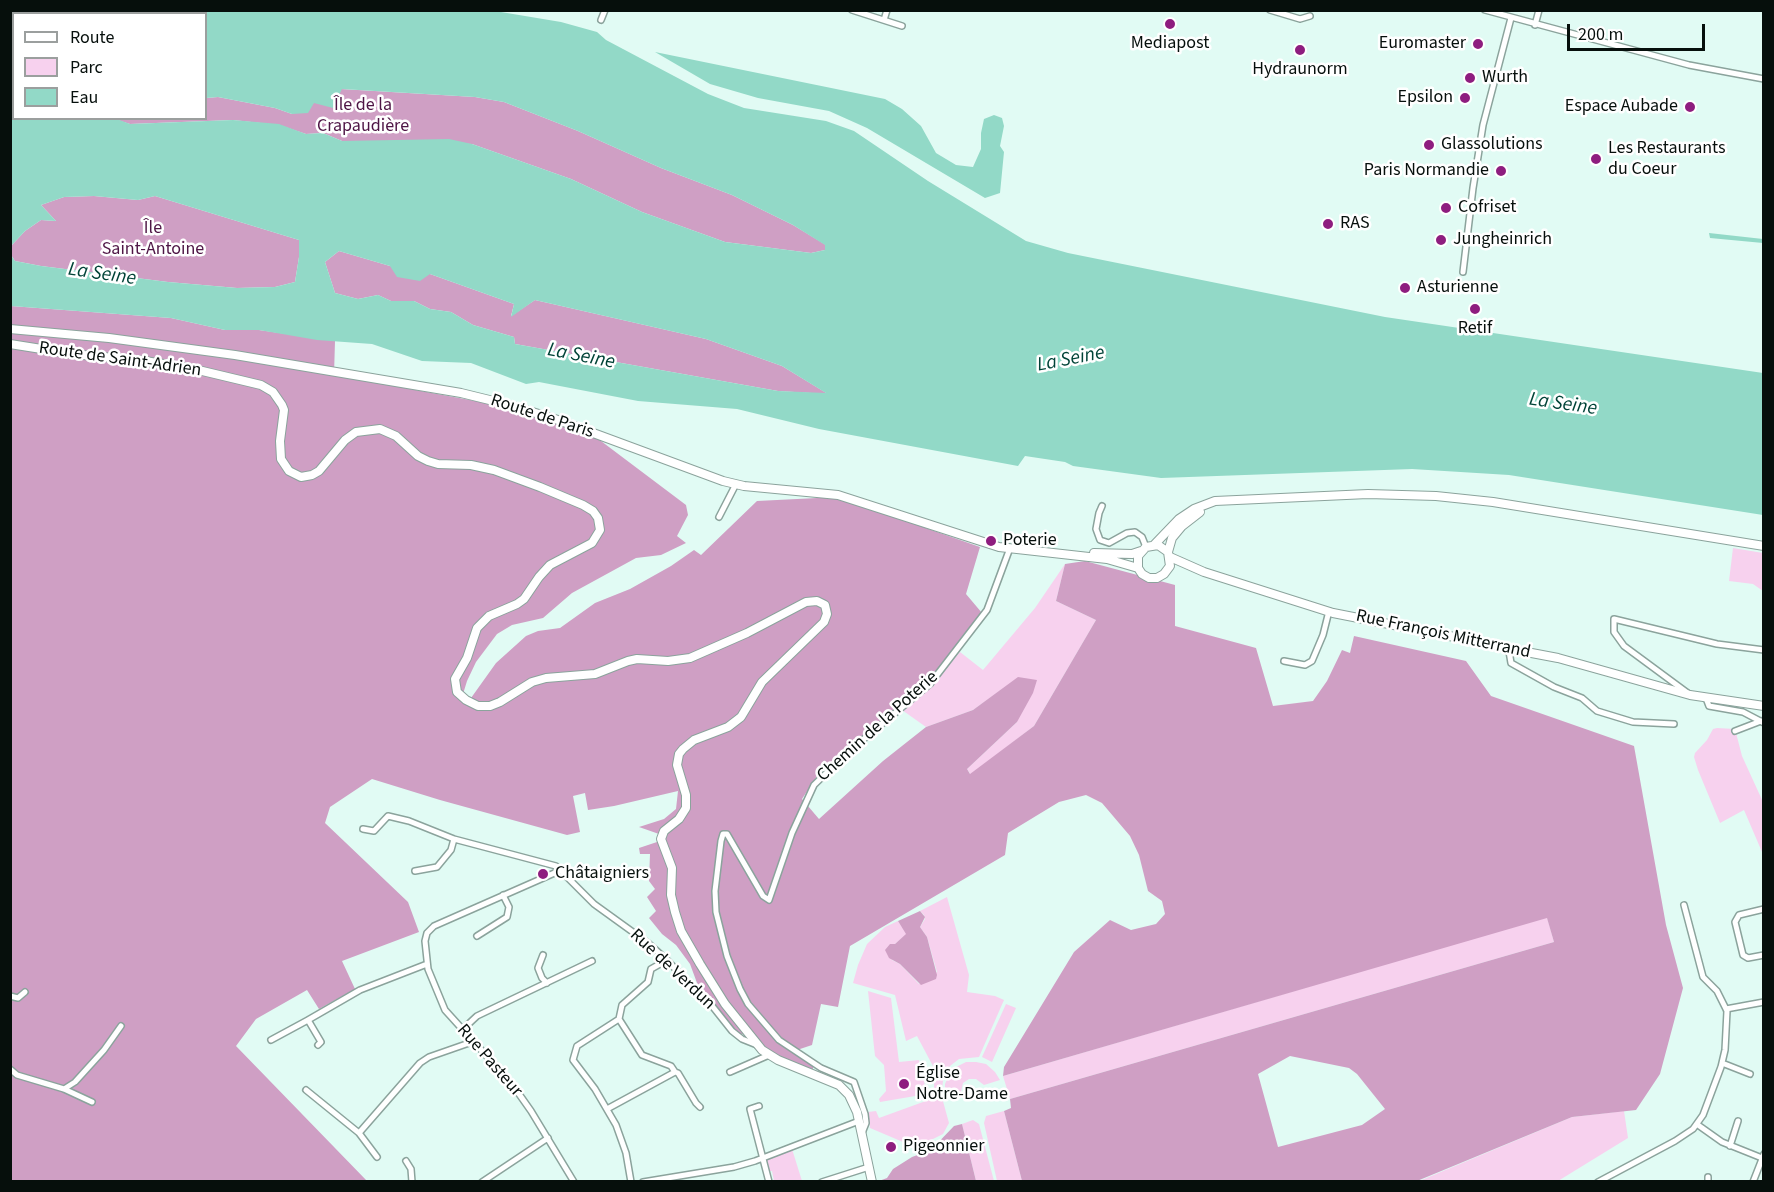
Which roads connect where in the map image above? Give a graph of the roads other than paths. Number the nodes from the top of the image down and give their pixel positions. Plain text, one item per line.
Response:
1 (605, 10) edge
2 (852, 10) edge
3 (887, 10) edge
4 (1270, 10) edge
5 (1485, 10) edge
6 (1539, 10) edge
7 (1310, 16) dead end
8 (1510, 18) junction
9 (601, 20) dead end
10 (884, 20) junction
11 (1535, 24) junction
12 (898, 27) dead end
13 (1764, 79) edge
14 (1463, 272) dead end
15 (10, 329) edge
16 (10, 344) edge
17 (736, 484) junction
18 (1233, 499) junction
19 (1102, 506) dead end
20 (719, 517) dead end
21 (1764, 546) edge
22 (1010, 548) junction
23 (1147, 548) junction
24 (1060, 553) junction
25 (1169, 554) junction
26 (1138, 568) junction
27 (1204, 572) junction
28 (1166, 573) junction
29 (1329, 611) junction
30 (1764, 650) edge
31 (1509, 651) junction
32 (1284, 661) dead end
33 (1690, 695) junction
34 (1707, 698) junction
35 (1764, 706) edge
36 (1762, 722) edge
37 (1674, 724) dead end
38 (1735, 731) dead end
39 (363, 829) dead end
40 (454, 839) junction
41 (416, 871) dead end
42 (559, 871) junction
43 (503, 895) junction
44 (1684, 905) dead end
45 (1764, 909) edge
46 (477, 936) dead end
47 (543, 955) dead end
48 (1764, 955) edge
49 (667, 960) junction
50 (592, 961) dead end
51 (428, 964) junction
52 (548, 983) junction
53 (25, 992) dead end
54 (10, 996) edge
55 (1764, 1002) edge
56 (1726, 1009) junction
57 (619, 1019) junction
58 (308, 1020) junction
59 (121, 1026) dead end
60 (462, 1030) junction
61 (272, 1040) dead end
62 (472, 1042) junction
63 (318, 1045) dead end
64 (758, 1045) junction
65 (769, 1055) junction
66 (1722, 1063) junction
67 (10, 1069) edge
68 (675, 1072) junction
69 (730, 1072) dead end
70 (1750, 1074) dead end
71 (64, 1089) junction
72 (306, 1090) dead end
73 (92, 1102) dead end
74 (759, 1106) dead end
75 (700, 1107) dead end
76 (607, 1109) junction
77 (859, 1121) junction
78 (1738, 1121) dead end
79 (1698, 1125) junction
80 (359, 1133) junction
81 (862, 1133) junction
82 (548, 1138) junction
83 (1730, 1146) junction
84 (1763, 1156) edge
85 (377, 1157) dead end
86 (763, 1158) junction
87 (406, 1161) dead end
88 (869, 1167) junction
89 (412, 1182) edge
90 (482, 1182) edge
91 (574, 1182) edge
92 (631, 1182) edge
93 (643, 1182) edge
94 (769, 1182) edge
95 (822, 1182) edge
96 (872, 1182) edge
97 (1598, 1182) edge
98 (1753, 1182) edge

1 - 9 street
2 - 10 street
3 - 10 street
4 - 7 street
5 - 8 street
6 - 11 street
8 - 11 street
8 - 14 street
10 - 12 street
11 - 13 street
15 - 17 main road, Route de Paris
16 - 64 main road, Route de Saint-Adrien
17 - 20 street
17 - 22 main road, Route de Paris
18 - 21 main road
18 - 23 main road
18 - 25 main road
19 - 23 street
22 - 24 main road, Route de Paris
22 - 81 street, Chemin de la Poterie
23 - 24 main road
23 - 25 main road
23 - 26 main road
24 - 26 main road
25 - 27 main road
25 - 28 main road
26 - 28 main road
27 - 28 main road
27 - 29 main road, Rue François Mitterrand
29 - 31 main road, Rue François Mitterrand
29 - 32 street
30 - 33 street
31 - 33 main road, Rue François Mitterrand
31 - 37 street
33 - 34 main road
34 - 35 main road
34 - 36 street
36 - 38 street
39 - 40 street, Rue de Verdun
40 - 41 street
40 - 42 street, Rue de Verdun
42 - 43 street
42 - 49 street, Rue de Verdun
43 - 46 street
43 - 51 street, Rue Pasteur
44 - 56 street
45 - 48 street
47 - 52 street
49 - 57 street
49 - 64 street, Rue de Verdun
50 - 52 street
51 - 58 street
51 - 60 street, Rue Pasteur
52 - 60 street
53 - 54 street
55 - 56 street
56 - 66 street
57 - 68 street
57 - 76 street
58 - 61 street
58 - 63 street
59 - 71 street
60 - 62 street, Rue Pasteur
62 - 80 street
62 - 82 street, Rue Pasteur
64 - 65 main road
65 - 69 street
65 - 77 main road
66 - 70 street
66 - 79 street
67 - 71 street
68 - 75 street
68 - 76 street
71 - 73 street
72 - 80 street
74 - 86 street
76 - 92 street
77 - 81 main road
77 - 86 street
78 - 83 street
79 - 83 street
79 - 97 street
80 - 85 street
81 - 88 main road
82 - 90 street
82 - 91 street, Rue Pasteur
83 - 84 street
84 - 98 street
86 - 93 street
86 - 94 street
87 - 89 street
88 - 95 street
88 - 96 main road

